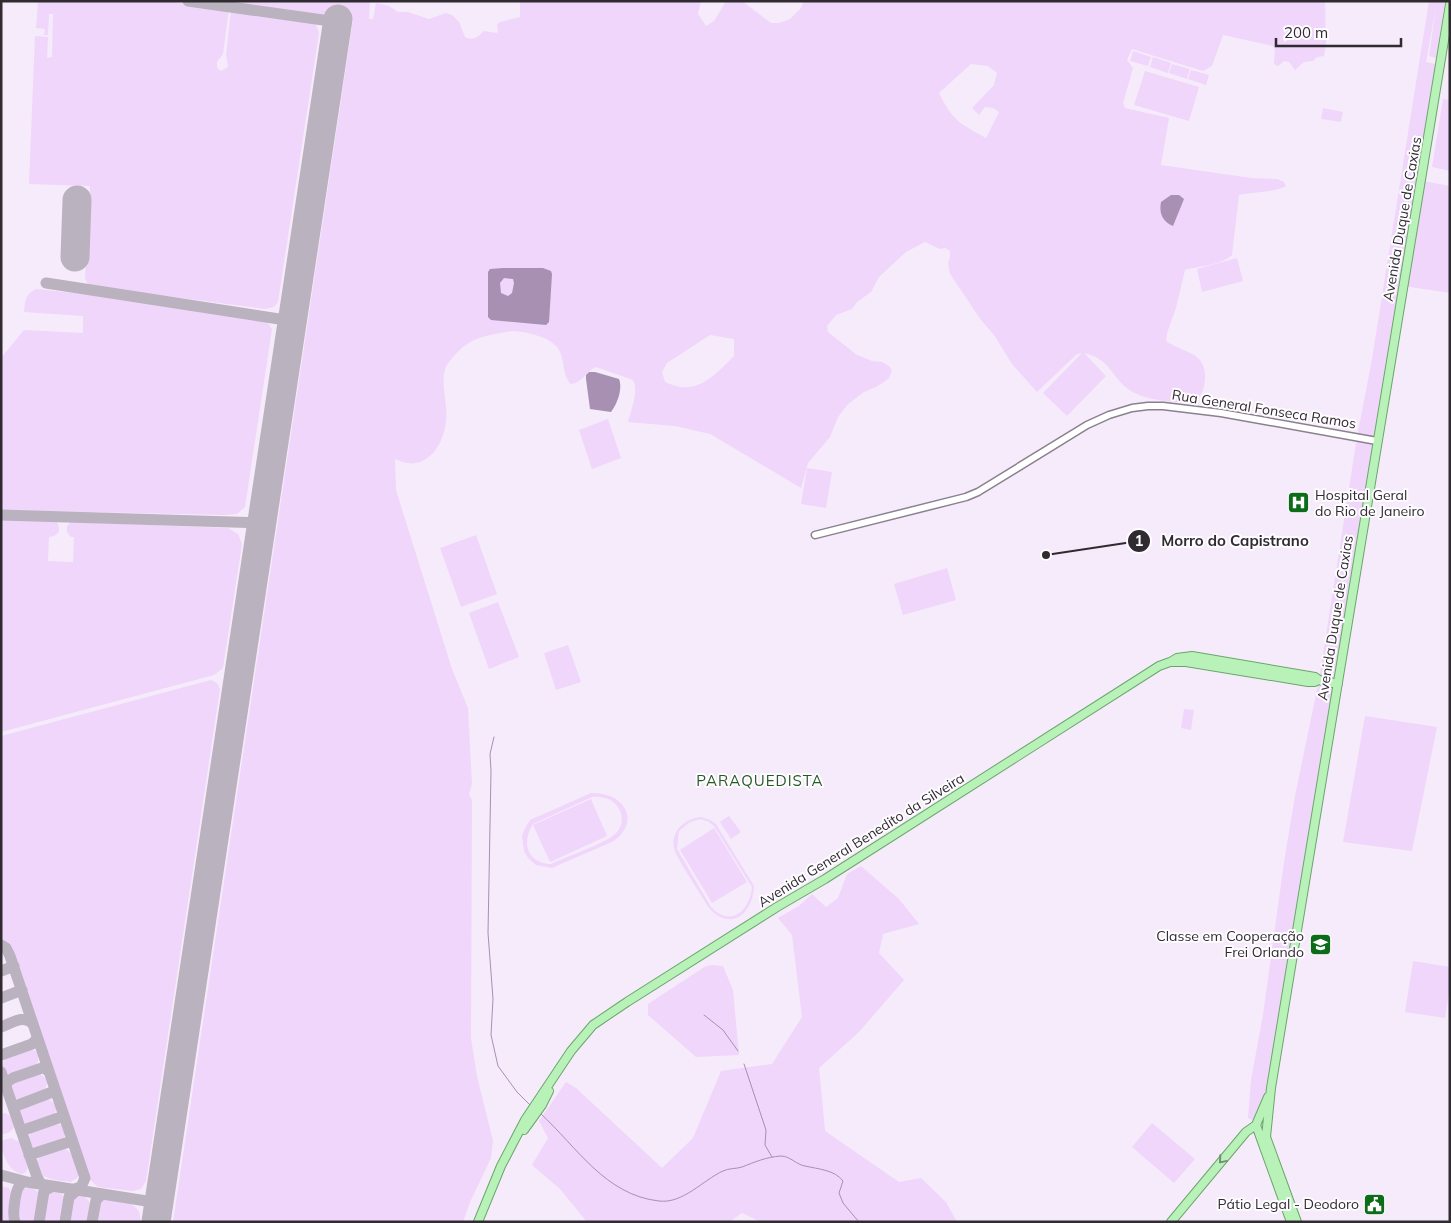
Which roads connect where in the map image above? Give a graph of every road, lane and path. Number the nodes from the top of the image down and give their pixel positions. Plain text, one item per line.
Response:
1 (1450, 4) edge
2 (1377, 441) junction
3 (815, 535) dead end
4 (1338, 684) junction
5 (1271, 1088) junction
6 (1253, 1123) junction
7 (1266, 1136) junction
8 (478, 1222) edge
9 (1171, 1222) edge
10 (1291, 1222) edge
11 (1297, 1222) edge

1 - 2 main road, Avenida Duque de Caxias
2 - 3 street, Rua General Fonseca Ramos
2 - 4 main road, Avenida Duque de Caxias
4 - 5 main road, Avenida Duque de Caxias
4 - 8 main road, Avenida General Benedito da Silveira
5 - 6 main road, Avenida Duque de Caxias
5 - 7 main road, Avenida Duque de Caxias
6 - 7 main road
6 -> 9 main road
6 - 10 main road
7 - 11 main road, Avenida Duque de Caxias

